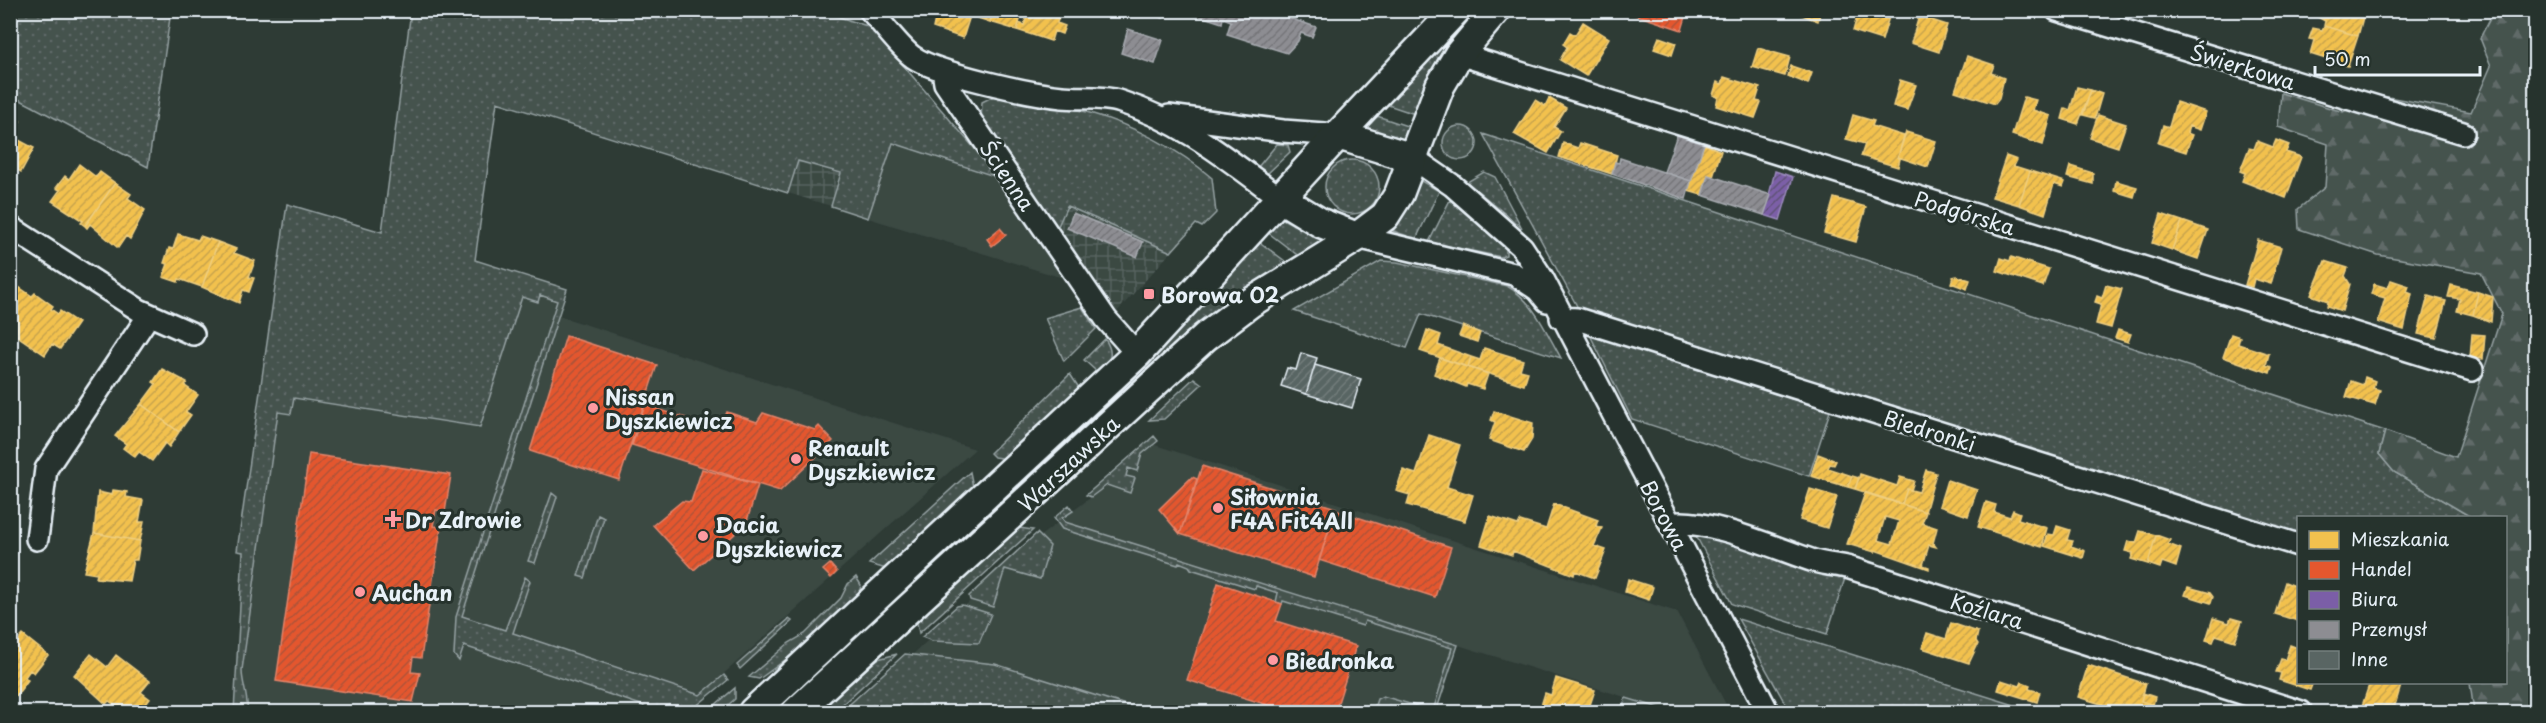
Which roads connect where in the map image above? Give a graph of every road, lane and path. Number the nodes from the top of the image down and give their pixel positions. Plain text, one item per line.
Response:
1 (870, 10) edge
2 (1456, 10) edge
3 (1496, 10) edge
4 (2057, 10) edge
5 (1459, 54) junction
6 (944, 71) junction
7 (1154, 114) junction
8 (2463, 133) dead end
9 (1338, 135) junction
10 (1413, 158) junction
11 (1280, 198) junction
12 (10, 227) edge
13 (1357, 237) junction
14 (149, 315) junction
15 (1561, 318) junction
16 (193, 334) dead end
17 (1137, 354) junction
18 (2472, 370) dead end
19 (1670, 525) junction
20 (37, 538) dead end
21 (2297, 545) edge
22 (753, 712) edge
23 (796, 712) edge
24 (1768, 712) edge
25 (2301, 712) edge

1 - 6 street
2 - 9 main road
3 - 5 main road
4 - 8 street, Świerkowa
5 - 10 main road
5 - 18 street, Podgórska
6 - 7 street
6 - 17 street, Ścienna
7 - 9 street
7 - 11 street
9 - 10 main road
9 - 11 main road, Warszawska
10 - 13 main road, Warszawska
10 - 15 street, Borowa
11 - 13 main road
11 - 17 main road, Warszawska
12 - 14 street
13 - 15 street, Borowa
13 - 23 main road, Warszawska
14 - 16 street
14 - 20 street
15 - 19 street, Borowa
15 - 21 street, Biedronki
17 - 22 main road, Warszawska
19 - 24 street, Borowa
19 - 25 street, Koźlara

